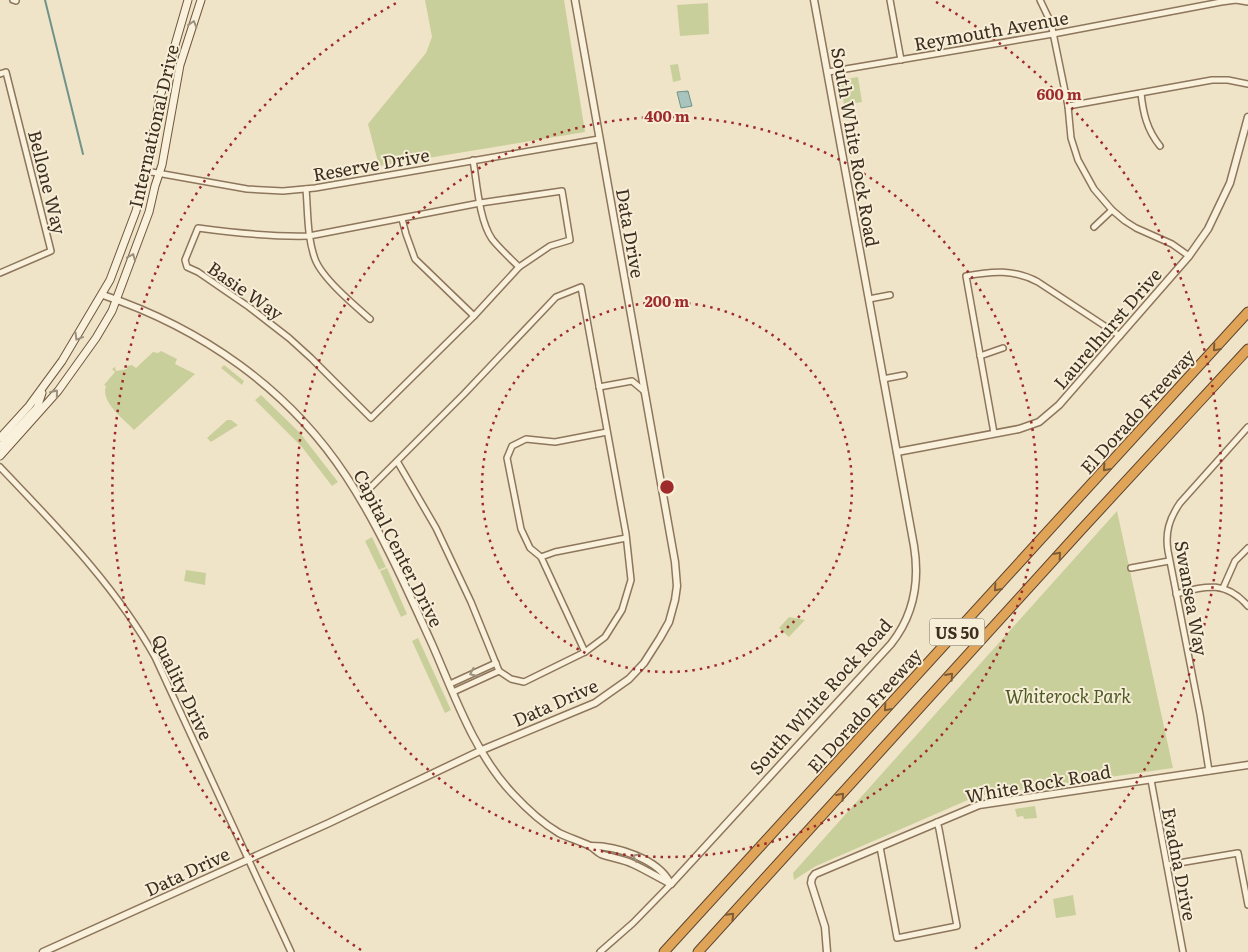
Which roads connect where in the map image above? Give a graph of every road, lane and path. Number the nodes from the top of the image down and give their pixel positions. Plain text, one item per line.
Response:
1 (188, 0) edge
2 (201, 0) edge
3 (575, 0) edge
4 (814, 0) edge
5 (890, 0) edge
6 (1040, 0) edge
7 (1248, 2) edge
8 (1053, 34) junction
9 (901, 60) junction
10 (828, 72) junction
11 (0, 74) edge
12 (1248, 84) edge
13 (1141, 93) junction
14 (1068, 106) junction
15 (1248, 117) edge
16 (599, 138) junction
17 (1160, 146) dead end
18 (473, 160) junction
19 (146, 171) junction
20 (159, 173) junction
21 (306, 189) junction
22 (480, 203) junction
23 (1112, 210) junction
24 (402, 219) junction
25 (1094, 227) dead end
26 (309, 236) junction
27 (1189, 256) junction
28 (520, 267) junction
29 (0, 273) edge
30 (103, 295) junction
31 (890, 295) dead end
32 (115, 299) junction
33 (869, 299) junction
34 (1248, 312) edge
35 (474, 316) junction
36 (370, 318) dead end
37 (1120, 336) junction
38 (1003, 348) dead end
39 (1248, 349) edge
40 (980, 356) junction
41 (904, 374) dead end
42 (883, 379) junction
43 (46, 384) junction
44 (599, 387) junction
45 (644, 390) junction
46 (1248, 427) edge
47 (607, 432) junction
48 (994, 433) junction
49 (0, 438) edge
50 (0, 447) edge
51 (897, 452) junction
52 (0, 456) edge
53 (397, 461) junction
54 (0, 467) edge
55 (360, 498) junction
56 (626, 538) junction
57 (1248, 548) edge
58 (541, 557) junction
59 (1169, 561) junction
60 (1131, 568) dead end
61 (1223, 588) junction
62 (1176, 594) junction
63 (1248, 606) edge
64 (585, 652) junction
65 (496, 663) junction
66 (499, 671) junction
67 (450, 684) junction
68 (453, 692) junction
69 (482, 750) junction
70 (1248, 765) edge
71 (1209, 771) junction
72 (1151, 780) junction
73 (937, 822) junction
74 (880, 846) junction
75 (248, 859) junction
76 (1167, 865) junction
77 (671, 884) junction
78 (1248, 905) edge
79 (43, 952) edge
80 (291, 952) edge
81 (600, 952) edge
82 (664, 952) edge
83 (698, 952) edge
84 (827, 952) edge
85 (1183, 952) edge

1 - 19 main road, International Drive
20 -> 2 main road, International Drive
3 - 16 street, Data Drive
4 - 10 street, South White Rock Road
5 - 9 street
6 - 8 street
7 - 8 street, Reymouth Avenue
8 - 9 street, Reymouth Avenue
8 - 14 street
9 - 10 street, Reymouth Avenue
10 - 33 street, South White Rock Road
11 - 29 street, Bellone Way
12 - 13 street
13 - 14 street
13 - 17 street
14 - 23 street
15 - 27 street, Laurelhurst Drive
16 - 18 street, Reserve Drive
16 - 45 street, Data Drive
18 - 21 street, Reserve Drive
18 - 22 street
19 - 20 street, Reserve Drive
19 - 30 main road, International Drive
20 - 21 street, Reserve Drive
32 -> 20 main road, International Drive
21 - 26 street
22 - 24 street, Basie Way
22 - 28 street
22 - 28 street, Basie Way
23 - 25 street
23 - 27 street
24 - 26 street, Basie Way
24 - 35 street
26 - 35 street, Basie Way
26 - 36 street
27 - 37 street, Laurelhurst Drive
28 - 35 street, Basie Way
30 - 32 street, Capital Center Drive
30 -> 43 main road, International Drive
31 - 33 street
52 -> 32 main road, International Drive
32 - 55 street, Capital Center Drive
33 - 42 street, South White Rock Road
34 -> 82 highway, El Dorado Freeway / US 50
37 - 40 street
37 - 48 street, Laurelhurst Drive
38 - 40 street
83 -> 39 highway, US 50
40 - 48 street
41 - 42 street
42 - 51 street, South White Rock Road
43 - 49 main road, International Drive
43 - 50 main road
44 - 45 street
44 - 47 street
44 - 53 street
45 - 69 street, Data Drive
46 - 59 street, Swansea Way
47 - 56 street
47 - 58 street
48 - 51 street, Laurelhurst Drive
51 - 77 street, South White Rock Road
53 - 55 street
53 - 65 street
54 - 75 street, Quality Drive
55 - 67 street, Capital Center Drive
56 - 58 street
56 - 64 street
57 - 61 street
58 - 64 street
59 - 60 street
59 - 62 street, Swansea Way
61 - 62 street
61 - 63 street
62 - 71 street, Swansea Way
64 - 66 street
65 - 66 street
65 -> 67 street
66 - 68 street
67 - 68 street, Capital Center Drive
68 - 69 street, Capital Center Drive
69 - 75 street, Data Drive
69 - 77 street, Capital Center Drive
70 - 71 street, White Rock Road
71 - 72 street, White Rock Road
72 - 73 street, White Rock Road
72 - 76 street, Evadna Drive
73 - 74 street, White Rock Road
73 - 74 street
74 - 84 street, White Rock Road
75 - 79 street, Data Drive
75 - 80 street, Quality Drive
76 - 78 street
76 - 85 street, Evadna Drive
77 - 81 street

